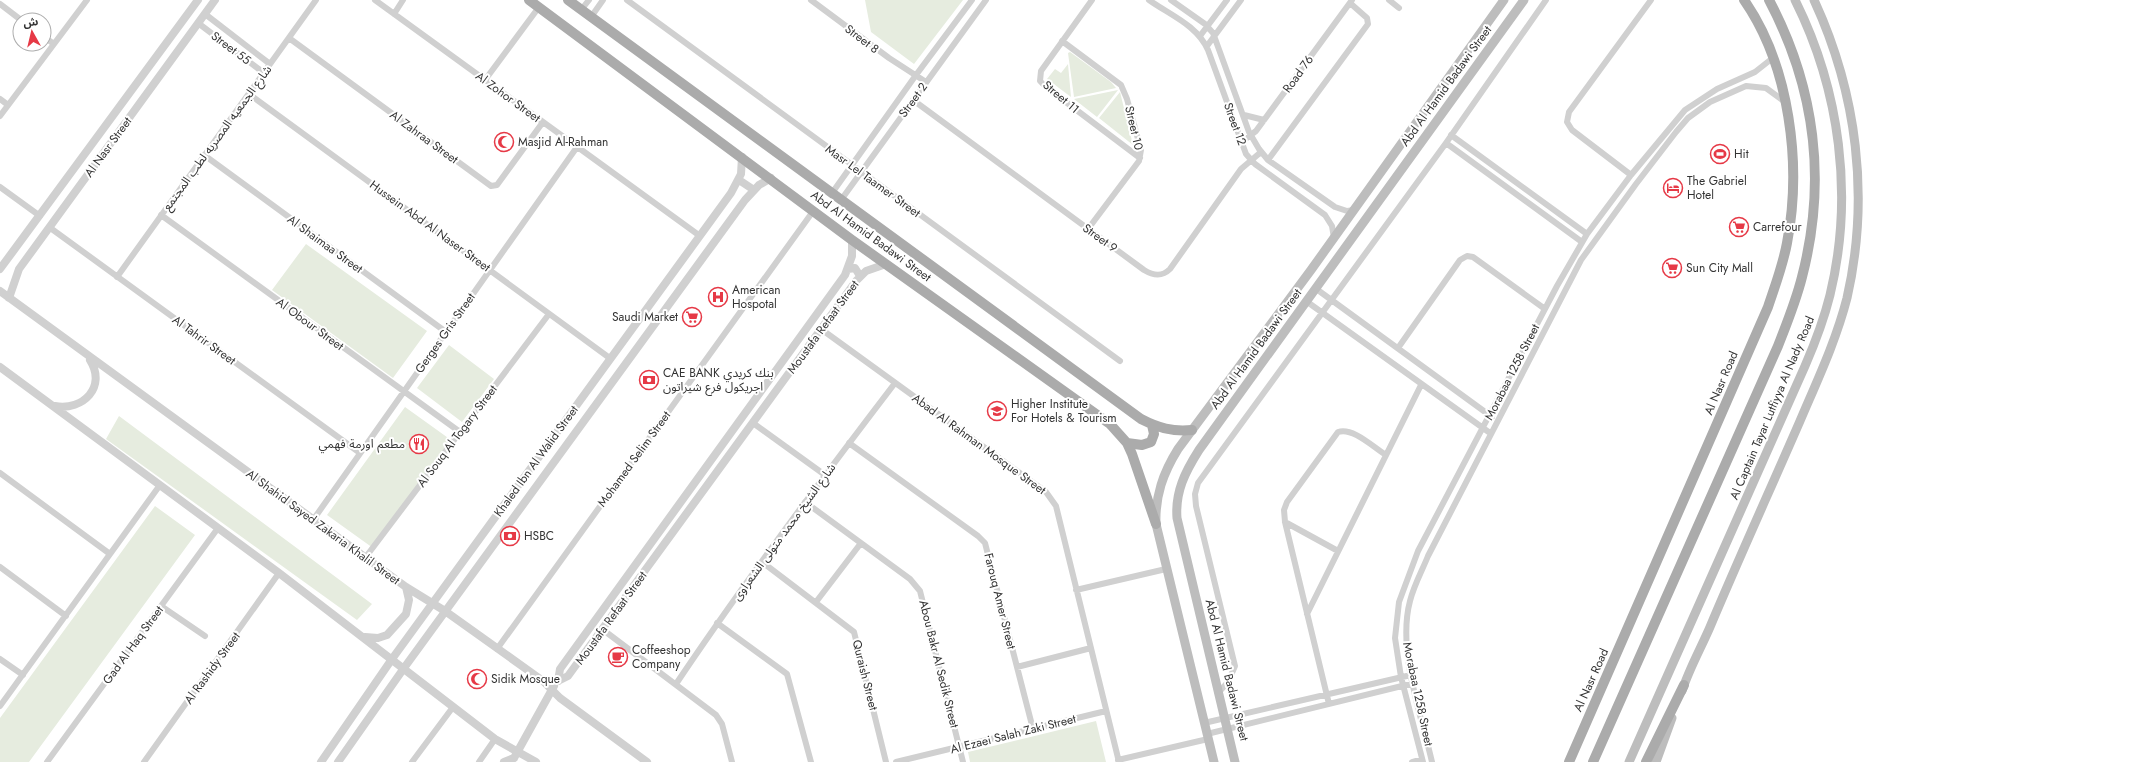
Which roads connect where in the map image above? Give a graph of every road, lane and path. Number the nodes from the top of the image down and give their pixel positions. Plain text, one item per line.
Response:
1 (87, 0) edge
2 (198, 0) edge
3 (215, 0) edge
4 (316, 0) edge
5 (374, 0) edge
6 (404, 0) edge
7 (530, 0) edge
8 (568, 0) edge
9 (589, 0) edge
10 (603, 0) edge
11 (627, 0) edge
12 (810, 0) edge
13 (972, 0) edge
14 (986, 0) edge
15 (1092, 0) edge
16 (1149, 0) edge
17 (1171, 0) edge
18 (1227, 0) edge
19 (1241, 0) edge
20 (1389, 0) edge
21 (1504, 0) edge
22 (1524, 0) edge
23 (1546, 0) edge
24 (1651, 0) edge
25 (1744, 0) edge
26 (1769, 0) edge
27 (1795, 0) edge
28 (1814, 0) edge
29 (1351, 2) edge
30 (0, 4) edge
31 (539, 7) junction
32 (1399, 8) dead end
33 (581, 10) junction
34 (12, 13) edge
35 (205, 14) junction
36 (394, 14) junction
37 (591, 17) junction
38 (198, 23) junction
39 (1208, 26) junction
40 (1200, 36) junction
41 (1215, 36) junction
42 (289, 38) junction
43 (1062, 41) junction
44 (54, 44) joint
45 (1207, 46) junction
46 (1774, 56) junction
47 (270, 64) junction
48 (264, 73) junction
49 (916, 75) junction
50 (485, 80) junction
51 (926, 82) junction
52 (249, 94) junction
53 (0, 99) edge
54 (913, 100) junction
55 (1785, 102) junction
56 (8, 105) junction
57 (1244, 115) junction
58 (0, 116) edge
59 (1264, 120) junction
60 (543, 122) junction
61 (1452, 135) junction
62 (1251, 136) junction
63 (1240, 143) junction
64 (1446, 143) junction
65 (577, 147) junction
66 (1261, 152) junction
67 (204, 155) junction
68 (742, 157) junction
69 (1140, 158) junction
70 (1250, 159) junction
71 (1268, 160) junction
72 (852, 165) junction
73 (861, 172) junction
74 (1631, 175) junction
75 (771, 178) junction
76 (739, 180) junction
77 (0, 187) edge
78 (754, 190) junction
79 (832, 193) junction
80 (841, 200) junction
81 (814, 210) junction
82 (1354, 210) junction
83 (40, 216) junction
84 (161, 216) junction
85 (48, 227) junction
86 (1088, 229) junction
87 (1586, 234) junction
88 (700, 236) junction
89 (1334, 238) junction
90 (852, 240) junction
91 (1582, 242) junction
92 (7, 261) junction
93 (886, 264) junction
94 (0, 269) edge
95 (19, 269) junction
96 (848, 269) junction
97 (490, 270) junction
98 (860, 276) junction
99 (117, 277) junction
100 (1557, 286) junction
101 (1315, 288) junction
102 (0, 291) edge
103 (1564, 291) junction
104 (9, 298) junction
105 (1331, 300) junction
106 (1306, 301) junction
107 (1545, 309) junction
108 (1321, 312) junction
109 (550, 314) junction
110 (821, 329) junction
111 (446, 332) junction
112 (1398, 348) junction
113 (89, 358) junction
114 (611, 359) junction
115 (1120, 361) dead end
116 (0, 367) edge
117 (895, 383) junction
118 (1421, 385) junction
119 (403, 391) junction
120 (54, 406) junction
121 (1490, 415) junction
122 (1497, 420) junction
123 (753, 423) junction
124 (1152, 425) junction
125 (1483, 428) junction
126 (1192, 430) junction
127 (460, 432) junction
128 (1490, 433) junction
129 (849, 443) junction
130 (1127, 443) junction
131 (360, 453) junction
132 (1386, 455) junction
133 (0, 473) edge
134 (824, 475) junction
135 (160, 485) junction
136 (805, 502) junction
137 (313, 520) junction
138 (1285, 522) junction
139 (1156, 524) junction
140 (218, 528) junction
141 (861, 543) junction
142 (1338, 551) junction
143 (1418, 551) junction
144 (110, 554) junction
145 (1428, 556) junction
146 (365, 558) junction
147 (762, 562) junction
148 (0, 567) edge
149 (1166, 569) junction
150 (279, 573) junction
151 (406, 587) junction
152 (1076, 590) junction
153 (816, 602) junction
154 (432, 603) junction
155 (161, 606) junction
156 (445, 611) junction
157 (1307, 614) junction
158 (66, 616) junction
159 (717, 622) junction
160 (602, 629) junction
161 (205, 636) dead end
162 (364, 637) junction
163 (1091, 648) junction
164 (497, 649) junction
165 (0, 659) edge
166 (392, 659) junction
167 (1017, 666) junction
168 (404, 668) junction
169 (23, 675) junction
170 (1412, 675) junction
171 (1401, 677) junction
172 (558, 681) junction
173 (1414, 683) junction
174 (676, 684) junction
175 (1684, 685) junction
176 (1403, 686) junction
177 (552, 691) junction
178 (1219, 692) junction
179 (1327, 694) junction
180 (1329, 704) junction
181 (0, 706) edge
182 (453, 706) junction
183 (1106, 711) junction
184 (1225, 718) junction
185 (1204, 723) junction
186 (1032, 729) junction
187 (1227, 729) junction
188 (1207, 736) junction
189 (495, 739) junction
190 (959, 747) junction
191 (516, 757) edge
192 (1119, 761) edge
193 (1422, 761) edge
194 (47, 762) edge
195 (144, 762) edge
196 (321, 762) edge
197 (338, 762) edge
198 (412, 762) edge
199 (479, 762) edge
200 (504, 762) edge
201 (536, 762) edge
202 (647, 762) edge
203 (732, 762) edge
204 (811, 762) edge
205 (886, 762) edge
206 (896, 762) edge
207 (963, 762) edge
208 (1214, 762) edge
209 (1235, 762) edge
210 (1412, 762) edge
211 (1432, 762) edge
212 (1569, 762) edge
213 (1593, 762) edge
214 (1629, 762) edge
215 (1646, 762) edge
216 (1656, 762) edge

1 - 44 street
2 - 83 street, Al Nasr Street
3 - 35 street, Al Nasr Street
4 - 42 street, شارع الجمعيه المصريه لطب المجتمع
5 - 36 street, Al Zohor Street
6 - 36 street
7 - 31 main road, Abd Al Hamid Badawi Street
8 - 33 main road, Abd Al Hamid Badawi Street
9 - 33 street
10 - 37 street
11 - 72 street, Masr Lel Taamer Street
12 - 49 street, Street 8
13 - 49 street, Street 2
14 - 51 street, Street 2
15 - 43 street, Street 11
16 - 40 street, Street 12
17 - 39 street, Street 12
18 - 39 street
19 - 41 street
20 - 32 street
21 - 82 main road, Abd Al Hamid Badawi Street
22 - 101 main road, Abd Al Hamid Badawi Street
23 - 61 street
24 - 74 street
25 - 46 main road, Al Nasr Road
26 - 213 main road
27 - 214 main road, Al Captain Tayar Lutfiyya Al Nady Road
28 - 175 main road
29 - 59 street, Road 76
29 - 71 street
30 - 34 street
31 - 50 street
31 - 68 main road, Abd Al Hamid Badawi Street
33 - 37 main road, Abd Al Hamid Badawi Street
35 - 38 street, Al Nasr Street
35 - 47 street, Street 55
36 - 50 street, Al Zohor Street
37 - 79 main road, Abd Al Hamid Badawi Street
38 - 48 street, Street 55
38 - 85 street, Al Nasr Street
39 - 40 street
39 - 41 street, Street 12
40 - 45 street, Street 12
41 - 45 street
41 - 57 street, Street 12
42 - 47 street, شارع الجمعيه المصريه لطب المجتمع
42 - 60 street, Al Zahraa Street
43 - 69 street, Street 10
43 - 69 street, Street 11
44 - 56 street
45 - 63 street, Street 12
46 - 55 main road, Al Nasr Road
46 - 74 street, Morabaa 1258 Street
47 - 48 street, شارع الجمعيه المصريه لطب المجتمع
48 - 52 street, شارع الجمعيه المصريه لطب المجتمع
49 - 51 street, Street 8
49 - 72 street, Street 2
50 - 60 street, Al Zohor Street
51 - 54 street, Street 2
52 - 67 street, شارع الجمعيه المصريه لطب المجتمع
52 - 97 street, Hussein Abd Al Naser Street
53 - 56 street
54 - 73 street, Street 2
54 - 86 street, Street 9
55 - 103 street, Morabaa 1258 Street
55 - 212 main road, Al Nasr Road
56 - 58 street
57 - 59 street
57 - 62 street, Street 12
59 - 62 street, Road 76
60 - 65 street, Al Zohor Street
61 - 64 street
61 - 87 street
62 - 63 street, Road 76
62 - 66 street, Street 12
63 - 70 street, Street 12
64 - 91 street
64 - 105 street
65 - 88 street, Al Zohor Street
65 - 97 street, Gerges Gris Street
66 - 70 street, Street 9
66 - 71 street, Street 12
67 - 84 street, شارع الجمعيه المصريه لطب المجتمع
67 - 111 street, Al Shaimaa Street
68 - 75 main road, Abd Al Hamid Badawi Street
68 - 76 street, Khaled Ibn Al Walid Street
69 - 86 street, Street 10
70 - 86 street, Street 9
70 - 89 street, Street 12
71 - 82 street, Street 12
72 - 73 street, Masr Lel Taamer Street
72 - 79 street, Street 2
73 - 80 street, Street 2
73 - 115 street, Masr Lel Taamer Street
74 - 87 street, Morabaa 1258 Street
75 - 78 street, Khaled Ibn Al Walid Street
75 - 81 main road, Abd Al Hamid Badawi Street
76 - 78 street
76 - 88 street, Khaled Ibn Al Walid Street
77 - 83 street
78 - 156 street, Khaled Ibn Al Walid Street
79 - 80 main road, Abd Al Hamid Badawi Street
80 - 124 main road, Abd Al Hamid Badawi Street
81 - 90 main road, Abd Al Hamid Badawi Street
81 - 164 street, Mohamed Selim Street
82 - 89 main road, Abd Al Hamid Badawi Street
83 - 92 street, Al Nasr Street
84 - 99 street, شارع الجمعيه المصريه لطب المجتمع
84 - 119 street, Al Obour Street
85 - 95 street, Al Nasr Street
85 - 99 street, Al Tahrir Street
87 - 91 street, Morabaa 1258 Street
88 - 114 street, Khaled Ibn Al Walid Street
89 - 126 main road, Abd Al Hamid Badawi Street
90 - 93 main road, Abd Al Hamid Badawi Street
90 - 96 street, Moustafa Refaat Street
91 - 100 street, Morabaa 1258 Street
92 - 94 street, Al Nasr Street
92 - 95 street
93 - 98 street, Moustafa Refaat Street
93 - 130 main road, Abd Al Hamid Badawi Street
95 - 104 street, Al Nasr Street
96 - 98 street
96 - 172 street, Moustafa Refaat Street
97 - 109 street, Hussein Abd Al Naser Street
97 - 111 street, Gerges Gris Street
98 - 110 street, Moustafa Refaat Street
99 - 131 street, Al Tahrir Street
100 - 103 street
100 - 107 street, Morabaa 1258 Street
101 - 105 street
101 - 106 main road, Abd Al Hamid Badawi Street
102 - 104 street, Al Shahid Sayed Zakaria Khalil Street
103 - 122 street, Morabaa 1258 Street
104 - 113 street, Al Shahid Sayed Zakaria Khalil Street
105 - 108 street
105 - 112 street
106 - 108 street
106 - 178 main road, Abd Al Hamid Badawi Street
107 - 112 street
107 - 121 street, Morabaa 1258 Street
108 - 118 street
108 - 178 street
109 - 114 street, Hussein Abd Al Naser Street
109 - 127 street, Al Souq Al Togary Street
110 - 117 street, Abad Al Rahman Mosque Street
110 - 123 street, Moustafa Refaat Street
111 - 119 street, Gerges Gris Street
112 - 121 street
113 - 120 street
113 - 137 street, Al Shahid Sayed Zakaria Khalil Street
114 - 154 street, Khaled Ibn Al Walid Street
116 - 120 street
117 - 129 street, شارع الشيخ محمد متولى الشعراوى
117 - 152 street, Abad Al Rahman Mosque Street
118 - 125 street
118 - 132 street
119 - 127 street, Al Obour Street
119 - 131 street, Gerges Gris Street
120 - 135 street
121 - 122 street
121 - 125 street, Morabaa 1258 Street
122 - 128 street, Morabaa 1258 Street
123 - 134 street
123 - 160 street, Moustafa Refaat Street
124 - 126 main road, Abd Al Hamid Badawi Street
124 - 130 main road
125 - 128 street
125 - 143 street, Morabaa 1258 Street
126 - 139 main road, Abd Al Hamid Badawi Street
127 - 146 street, Al Souq Al Togary Street
128 - 145 street, Morabaa 1258 Street
129 - 134 street, شارع الشيخ محمد متولى الشعراوى
129 - 167 street, Farouq Amer Street
130 - 139 main road, Abd Al Hamid Badawi Street
131 - 137 street, Gerges Gris Street
132 - 138 street
132 - 142 street
133 - 144 street
134 - 136 street, شارع الشيخ محمد متولى الشعراوى
135 - 140 street
135 - 144 street
136 - 141 street, Abou Bakr Al Sedik Street
136 - 147 street, شارع الشيخ محمد متولى الشعراوى
137 - 146 street, Al Shahid Sayed Zakaria Khalil Street
138 - 142 street
138 - 157 street
139 - 149 main road, Abd Al Hamid Badawi Street
140 - 150 street
140 - 155 street, Gad Al Haq Street
141 - 153 street
141 - 190 street, Abou Bakr Al Sedik Street
142 - 157 street
143 - 145 street
143 - 171 street, Morabaa 1258 Street
144 - 158 street
145 - 170 street, Morabaa 1258 Street
146 - 151 street, Al Shahid Sayed Zakaria Khalil Street
147 - 153 street, Quraish Street
147 - 159 street, شارع الشيخ محمد متولى الشعراوى
148 - 158 street
149 - 152 street
149 - 185 main road, Abd Al Hamid Badawi Street
150 - 162 street
150 - 195 street, Al Rashidy Street
151 - 154 street, Al Shahid Sayed Zakaria Khalil Street
151 - 162 street
152 - 163 street, Abad Al Rahman Mosque Street
153 - 205 street, Quraish Street
154 - 156 street, Al Shahid Sayed Zakaria Khalil Street
154 - 166 street, Khaled Ibn Al Walid Street
155 - 161 street
155 - 194 street, Gad Al Haq Street
156 - 164 street, Al Shahid Sayed Zakaria Khalil Street
156 - 168 street, Khaled Ibn Al Walid Street
157 - 179 street
158 - 169 street
159 - 174 street, شارع الشيخ محمد متولى الشعراوى
159 - 204 street
160 - 172 street, Moustafa Refaat Street
160 - 174 street
162 - 166 street
163 - 167 street
163 - 183 street, Abad Al Rahman Mosque Street
164 - 177 street, Al Shahid Sayed Zakaria Khalil Street
165 - 169 street
166 - 168 street
166 - 196 street, Khaled Ibn Al Walid Street
167 - 186 street, Farouq Amer Street
168 - 182 street
168 - 197 street, Khaled Ibn Al Walid Street
169 - 181 street
170 - 171 street
170 - 173 street, Morabaa 1258 Street
171 - 176 street, Morabaa 1258 Street
171 - 179 street
172 - 177 street
173 - 176 street
173 - 211 street, Morabaa 1258 Street
174 - 203 street
175 - 215 main road
175 - 216 main road
176 - 180 street
176 - 193 street, Morabaa 1258 Street
177 - 191 street
177 - 202 street, Al Shahid Sayed Zakaria Khalil Street
178 - 184 main road, Abd Al Hamid Badawi Street
179 - 180 street
179 - 184 street
180 - 187 street
182 - 189 street
182 - 198 street
183 - 186 street, Al Ezaei Salah Zaki Street
183 - 192 street, Abad Al Rahman Mosque Street
184 - 185 street
184 - 187 main road, Abd Al Hamid Badawi Street
185 - 188 main road, Abd Al Hamid Badawi Street
186 - 190 street, Al Ezaei Salah Zaki Street
187 - 188 street
187 - 209 main road, Abd Al Hamid Badawi Street
188 - 192 street
188 - 208 main road, Abd Al Hamid Badawi Street
189 - 191 street
189 - 199 street
190 - 206 street, Al Ezaei Salah Zaki Street
190 - 207 street, Abou Bakr Al Sedik Street
191 - 200 street
191 - 201 street
193 - 210 street

